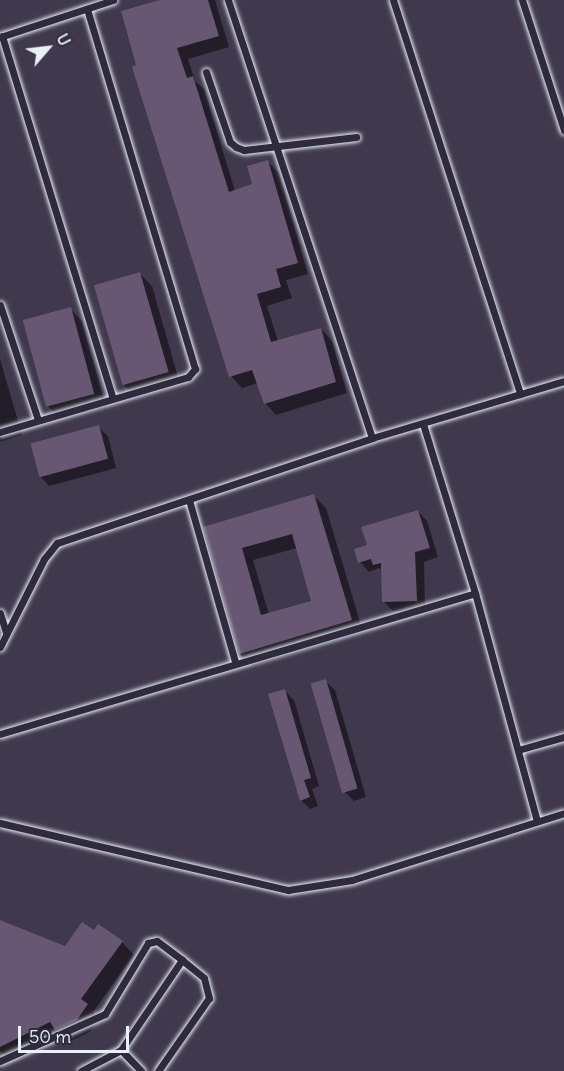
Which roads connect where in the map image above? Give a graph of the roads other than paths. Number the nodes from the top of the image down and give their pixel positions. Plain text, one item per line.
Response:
1 (113, 0) edge
2 (228, 0) edge
3 (393, 0) edge
4 (522, 0) edge
5 (87, 9) junction
6 (1, 36) edge
7 (206, 72) dead end
8 (564, 130) edge
9 (356, 138) dead end
10 (278, 144) junction
11 (0, 305) edge
12 (564, 381) edge
13 (520, 394) junction
14 (113, 399) junction
15 (38, 420) junction
16 (423, 424) junction
17 (0, 432) edge
18 (372, 438) junction
19 (189, 500) junction
20 (475, 593) junction
21 (0, 614) edge
22 (6, 633) junction
23 (0, 647) edge
24 (235, 662) junction
25 (1, 732) edge
26 (564, 737) edge
27 (518, 750) junction
28 (564, 813) edge
29 (537, 821) junction
30 (0, 824) edge
31 (182, 960) junction
32 (121, 1050) junction
33 (0, 1061) edge
34 (81, 1071) edge
35 (141, 1071) edge
36 (158, 1071) edge

1 - 5 lane
2 - 10 lane
3 - 13 lane
4 - 8 lane
5 - 6 lane
5 - 14 lane
6 - 14 lane
7 - 10 lane
9 - 10 lane
10 - 18 lane
11 - 15 lane
12 - 13 lane
13 - 16 lane
14 - 15 lane
15 - 17 lane
16 - 18 lane
16 - 20 lane
18 - 19 lane
19 - 22 lane
19 - 24 lane
20 - 24 lane
20 - 27 lane
21 - 22 lane
22 - 23 lane
24 - 25 lane
26 - 27 lane
27 - 29 lane
28 - 29 lane
29 - 30 lane
31 - 32 lane
31 - 33 lane
31 - 36 lane
32 - 34 lane
32 - 35 lane

